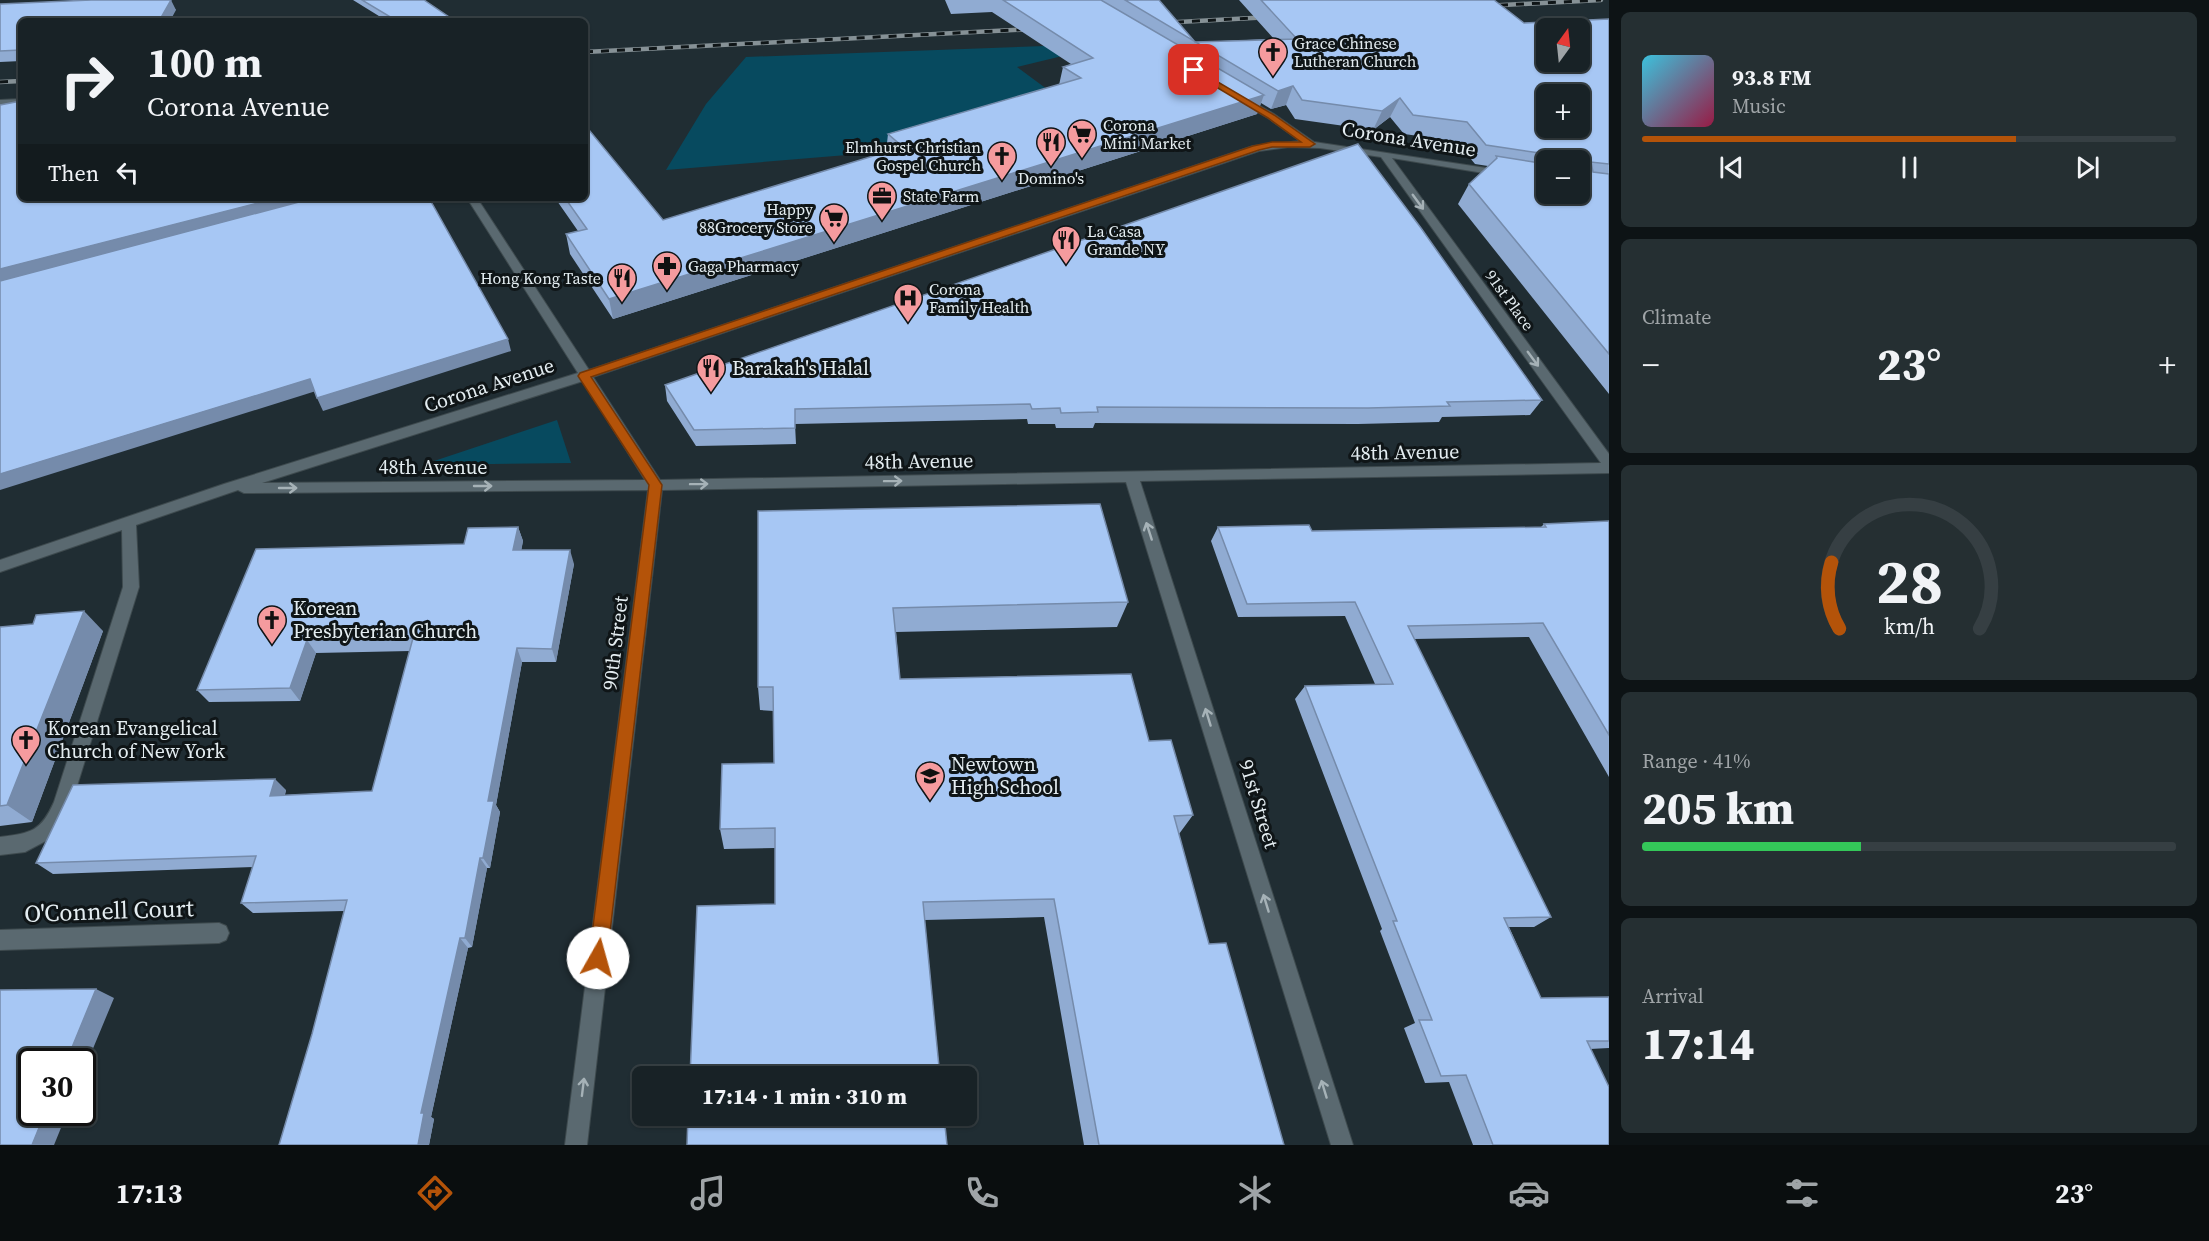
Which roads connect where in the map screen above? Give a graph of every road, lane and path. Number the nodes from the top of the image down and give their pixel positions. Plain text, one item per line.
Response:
1 (1233, 94) edge
2 (18, 102) edge
3 (0, 103) edge
4 (1310, 144) junction
5 (1384, 154) junction
6 (1512, 175) edge
7 (474, 201) edge
8 (584, 376) junction
9 (1609, 466) edge
10 (1132, 477) junction
11 (656, 485) junction
12 (229, 488) junction
13 (129, 522) junction
14 (0, 566) edge
15 (0, 846) edge
16 (219, 933) dead end
17 (0, 940) edge
18 (576, 1145) edge
19 (1342, 1145) edge

1 - 4 street
2 - 3 street
4 - 5 street, Corona Avenue
4 - 8 street, Corona Avenue
5 - 6 street, Corona Avenue
5 -> 9 street, 91st Place
7 - 8 street
8 - 11 street
8 - 12 street, Corona Avenue
9 - 10 street, 48th Avenue
11 -> 10 street, 48th Avenue
19 -> 10 street, 91st Street
12 -> 11 street, 48th Avenue
18 -> 11 street, 90th Street
12 - 13 street, Corona Avenue
13 - 14 street, Corona Avenue
13 - 15 street
16 - 17 street, O'Connell Court

